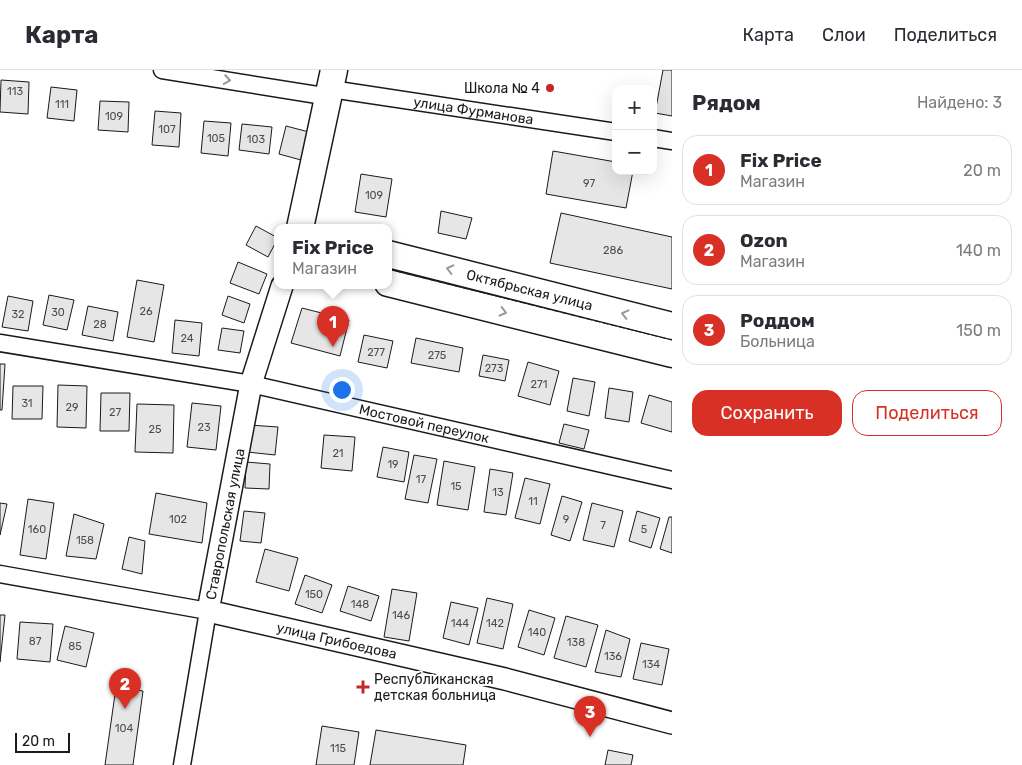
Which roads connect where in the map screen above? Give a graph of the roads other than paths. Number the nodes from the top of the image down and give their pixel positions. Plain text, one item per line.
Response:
1 (162, 70) edge
2 (332, 85) edge
3 (612, 131) edge
4 (657, 139) edge
5 (672, 141) edge
6 (301, 224) edge
7 (392, 255) edge
8 (392, 284) edge
9 (281, 289) edge
10 (672, 326) edge
11 (0, 343) edge
12 (672, 354) edge
13 (251, 384) junction
14 (672, 480) edge
15 (0, 574) edge
16 (208, 612) junction
17 (672, 723) edge
18 (182, 765) edge

1 -> 2 street, улица Фурманова
2 - 3 street, улица Фурманова
2 - 6 main road
4 - 5 street
10 -> 7 main road, Октябрьская улица
8 -> 12 main road, Октябрьская улица
9 - 13 street, Ставропольская улица
11 - 13 street, Мостовой переулок
13 - 14 street, Мостовой переулок
13 - 16 street, Ставропольская улица
15 - 16 street, улица Грибоедова
16 - 17 street, улица Грибоедова
16 - 18 street, Ставропольская улица

